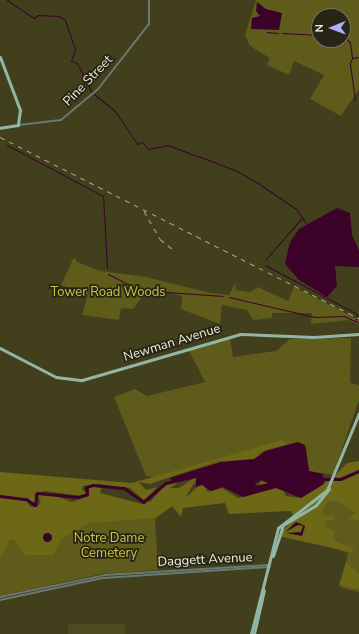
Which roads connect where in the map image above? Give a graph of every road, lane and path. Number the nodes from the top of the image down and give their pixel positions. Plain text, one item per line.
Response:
1 (149, 0) edge
2 (0, 57) edge
3 (18, 125) junction
4 (0, 128) edge
5 (359, 334) edge
6 (0, 348) edge
7 (359, 413) edge
8 (269, 566) junction
9 (0, 598) edge
10 (252, 634) edge

1 - 3 street, Pine Street
2 - 3 main road
3 - 4 main road, Pine Street
5 - 6 main road, Newman Avenue
7 - 8 main road
8 - 9 street, Daggett Avenue
8 - 10 main road

